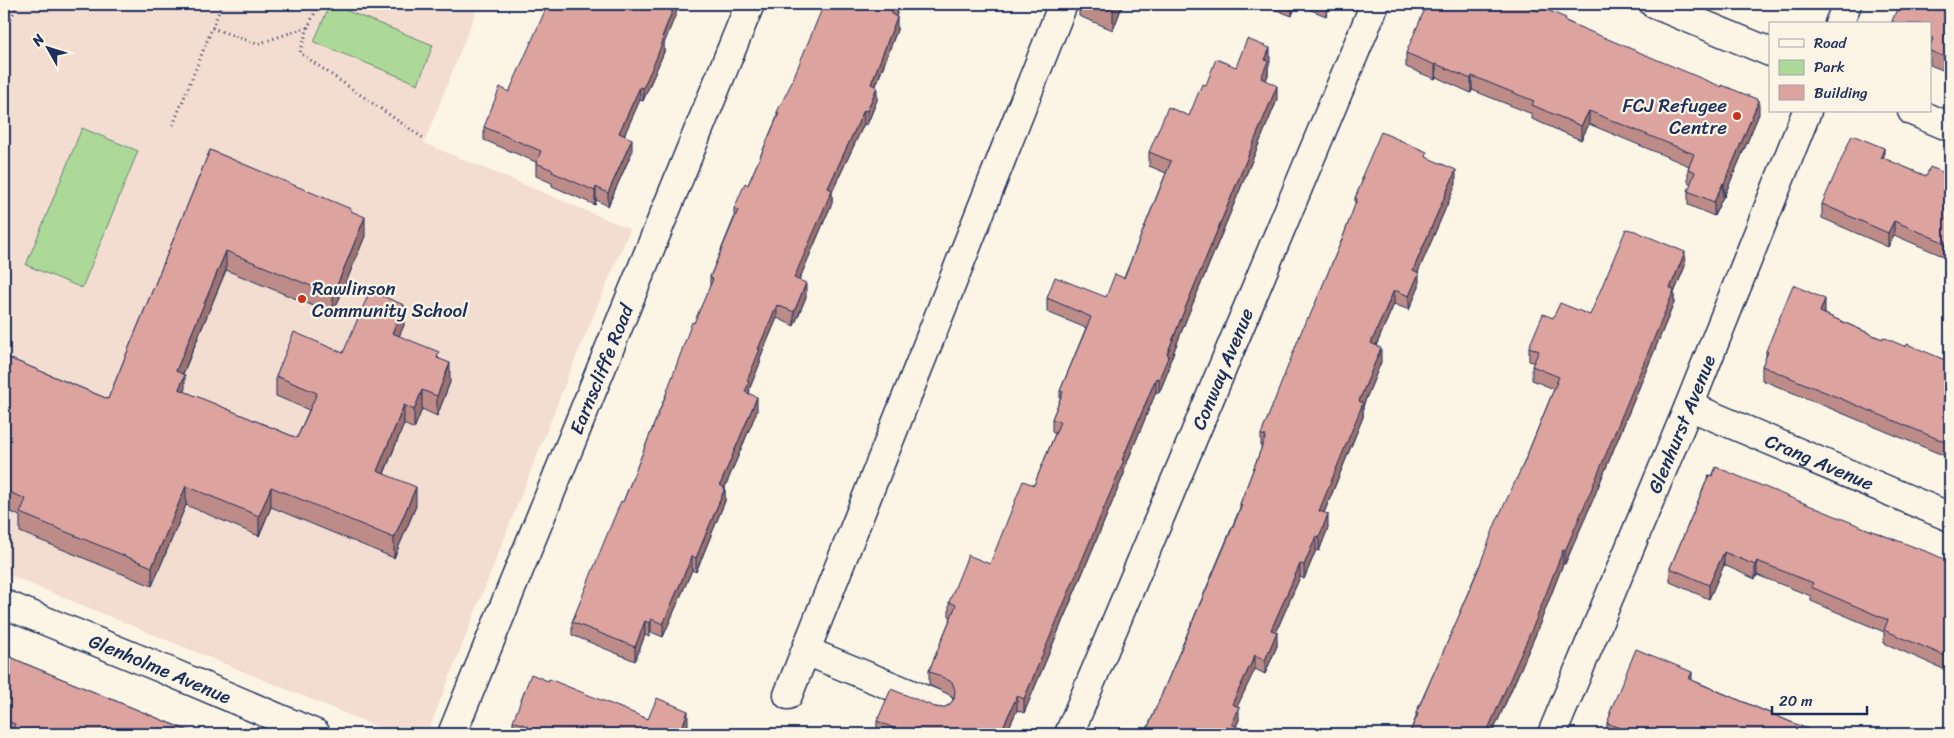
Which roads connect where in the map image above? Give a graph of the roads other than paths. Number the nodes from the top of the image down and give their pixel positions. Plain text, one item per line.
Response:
1 (750, 4) edge
2 (1063, 4) edge
3 (1374, 4) edge
4 (1654, 4) edge
5 (1847, 4) edge
6 (1840, 22) edge
7 (1769, 52) edge
8 (1807, 112) edge
9 (1914, 112) edge
10 (1950, 127) edge
11 (1689, 406) junction
12 (1950, 518) edge
13 (4, 604) edge
14 (806, 651) junction
15 (788, 695) dead end
16 (940, 706) edge
17 (316, 734) edge
18 (452, 734) edge
19 (1069, 734) edge
20 (1552, 734) edge

1 - 18 street, Earnscliffe Road
2 - 14 street
3 - 19 street, Conway Avenue
4 - 7 street
5 - 6 street
8 - 11 street, Glenhurst Avenue
9 - 10 street
11 - 12 street, Crang Avenue
11 - 20 street, Glenhurst Avenue
13 - 17 street, Glenholme Avenue
14 - 15 street
14 - 16 street

